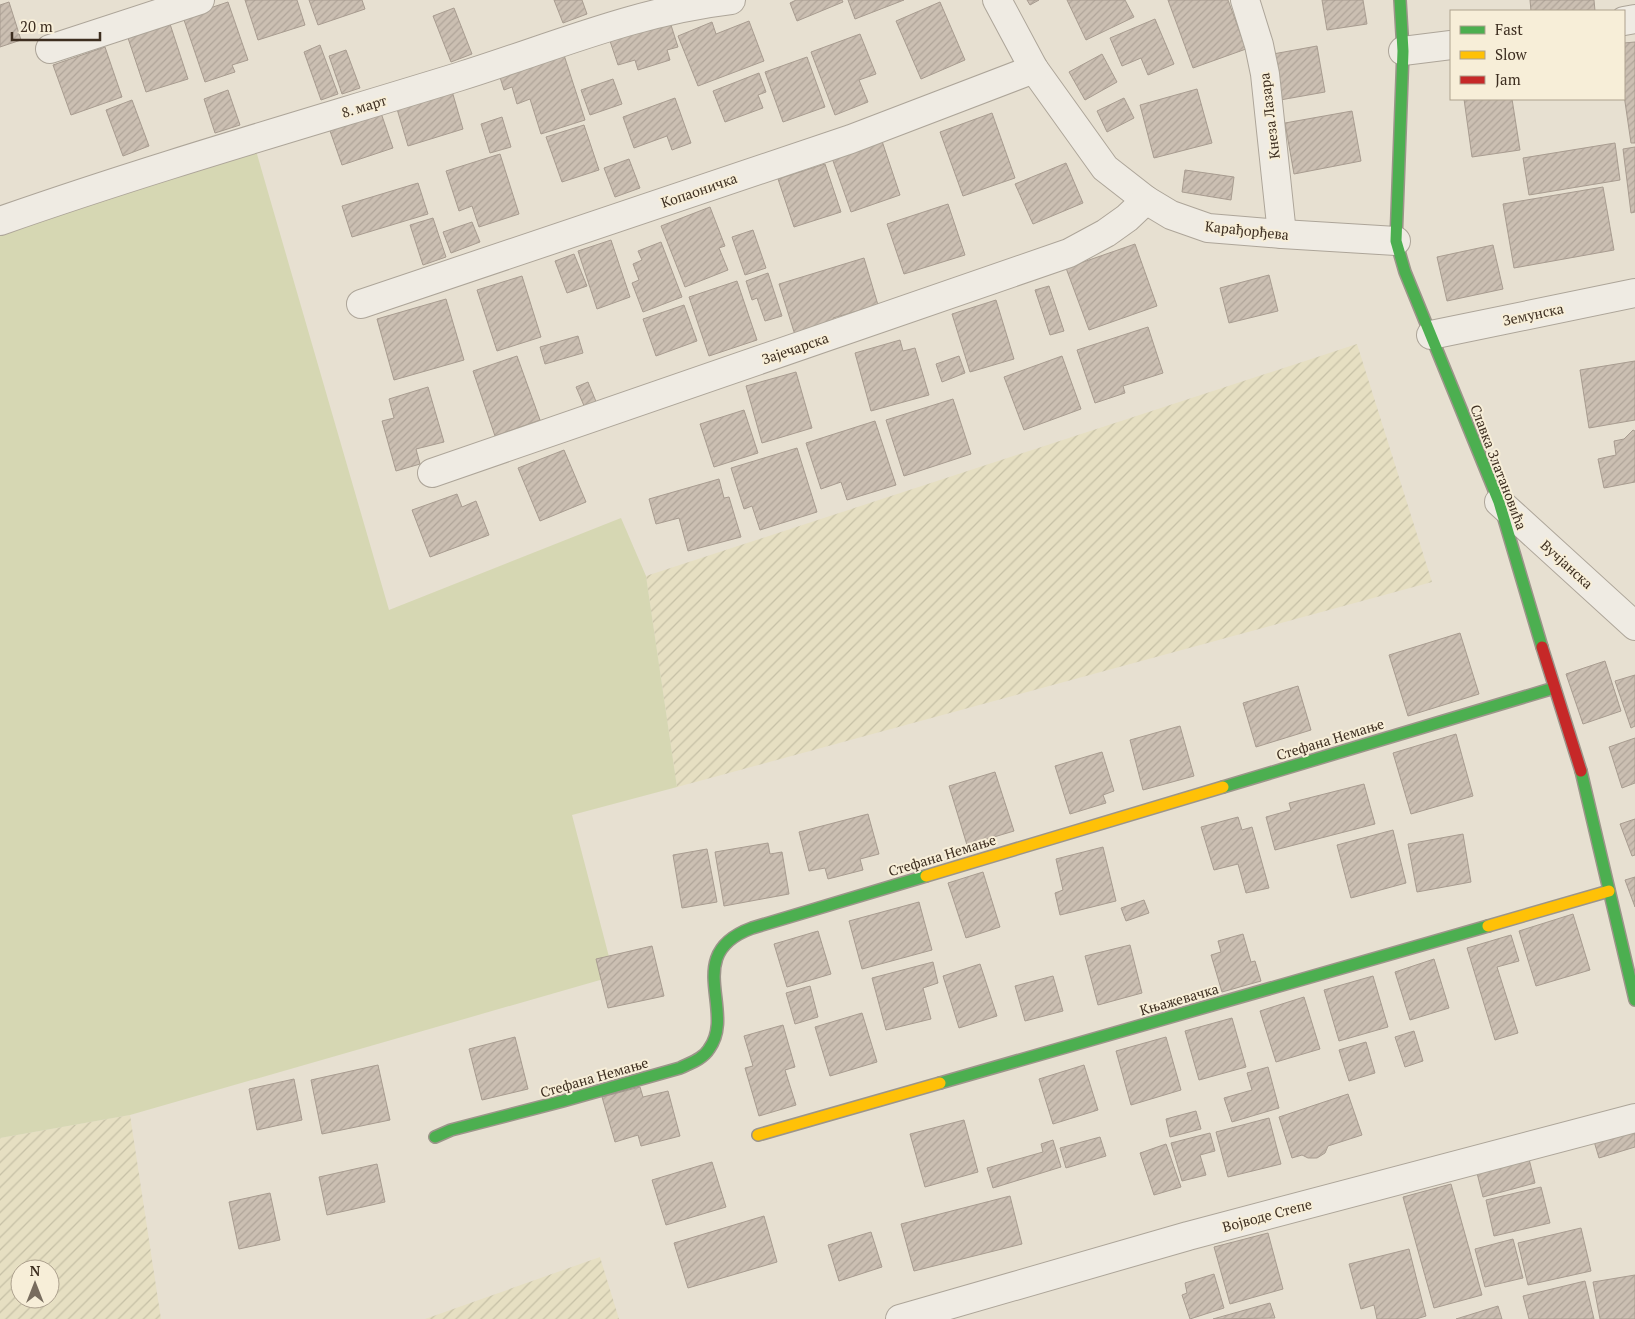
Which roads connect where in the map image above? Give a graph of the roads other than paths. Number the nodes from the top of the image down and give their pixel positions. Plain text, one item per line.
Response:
1 (200, 0) edge
2 (731, 0) edge
3 (997, 0) edge
4 (1244, 0) edge
5 (1400, 0) edge
6 (1450, 45) edge
7 (50, 49) dead end
8 (1403, 51) junction
9 (1034, 69) junction
10 (1146, 200) junction
11 (0, 221) edge
12 (1282, 234) junction
13 (1396, 241) junction
14 (1635, 293) edge
15 (361, 304) dead end
16 (1431, 335) junction
17 (432, 473) dead end
18 (1499, 502) junction
19 (1635, 626) edge
20 (1554, 688) junction
21 (1609, 891) junction
22 (1635, 1000) edge
23 (1635, 1118) edge
24 (758, 1135) dead end
25 (435, 1137) dead end
26 (900, 1319) edge

1 - 7 street
2 - 11 street, 8. март
3 - 9 street, Карађорђева
4 - 12 street, Кнеза Лазара
5 - 8 street, Славка Златановића
6 - 8 street
8 - 13 street, Славка Златановића
9 - 10 street, Карађорђева
9 - 15 street, Копаоничка
10 - 12 street, Карађорђева
10 - 17 street, Зајечарска
12 - 13 street, Карађорђева
13 - 16 street, Славка Златановића
14 - 16 street, Земунска
16 - 18 street, Славка Златановића
18 - 19 street, Вучјанска
18 - 20 street, Славка Златановића
20 - 21 street, Славка Златановића
20 - 25 street, Стефана Немање
21 - 22 street, Славка Златановића
21 - 24 street, Књажевачка
23 - 26 street, Војводе Степе

